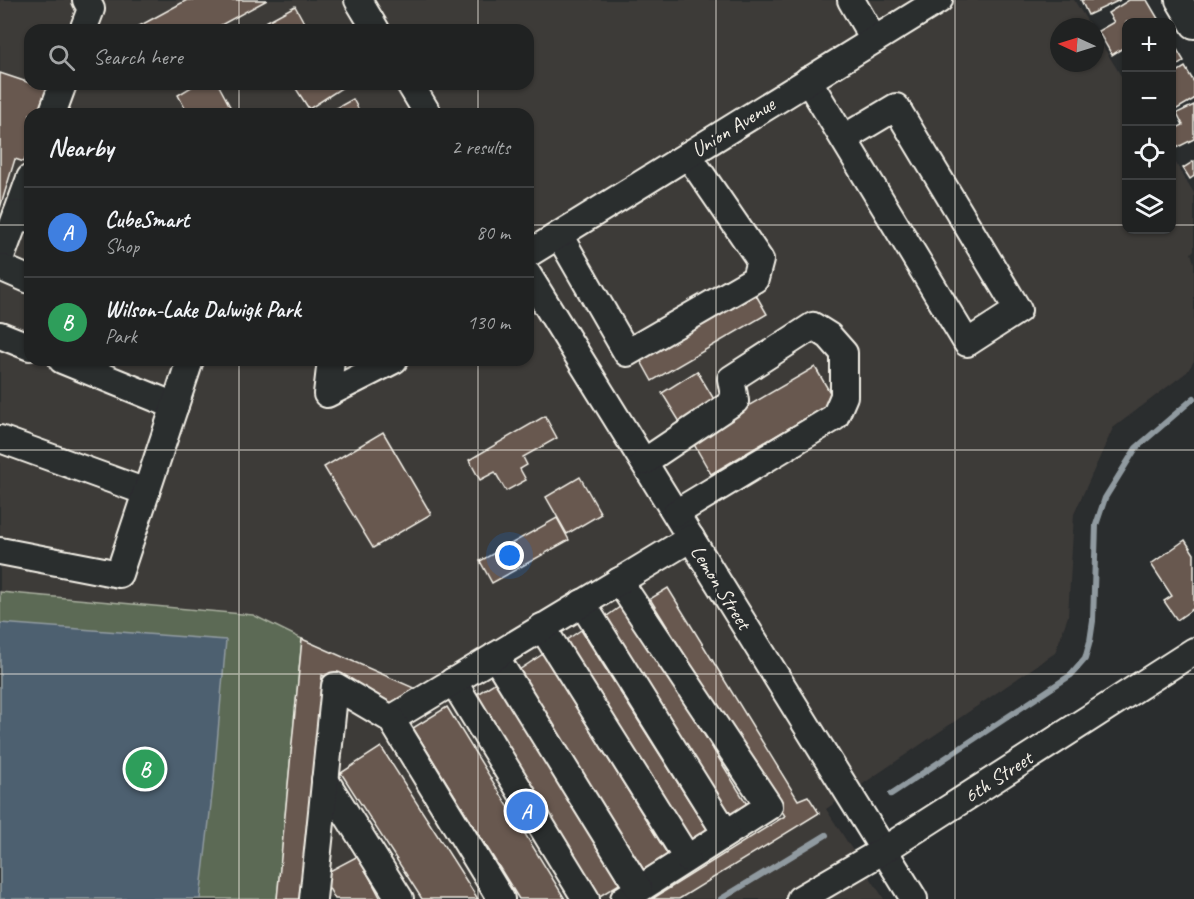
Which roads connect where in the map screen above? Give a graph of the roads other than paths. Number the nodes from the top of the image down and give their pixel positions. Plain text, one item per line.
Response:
1 (358, 0) edge
2 (851, 0) edge
3 (939, 0) edge
4 (1179, 0) edge
5 (372, 24) edge
6 (1194, 25) edge
7 (874, 40) junction
8 (808, 80) junction
9 (61, 90) edge
10 (414, 90) edge
11 (54, 108) edge
12 (424, 108) edge
13 (844, 138) junction
14 (688, 155) junction
15 (24, 217) edge
16 (559, 235) junction
17 (534, 250) edge
18 (0, 260) edge
19 (0, 267) edge
20 (24, 277) edge
21 (534, 289) edge
22 (0, 335) edge
23 (24, 345) edge
24 (77, 366) edge
25 (188, 366) edge
26 (330, 366) edge
27 (382, 366) edge
28 (175, 406) junction
29 (0, 439) edge
30 (644, 462) junction
31 (146, 492) junction
32 (676, 513) junction
33 (691, 538) junction
34 (0, 551) edge
35 (619, 581) junction
36 (582, 603) junction
37 (542, 627) junction
38 (1194, 651) edge
39 (495, 656) junction
40 (453, 681) junction
41 (391, 719) junction
42 (325, 780) junction
43 (726, 833) junction
44 (884, 850) junction
45 (687, 858) junction
46 (631, 894) edge
47 (313, 899) edge
48 (400, 899) edge
49 (501, 899) edge
50 (586, 899) edge
51 (800, 899) edge
52 (914, 899) edge

1 - 5 street
2 - 7 street
3 - 7 street, Union Avenue
4 - 6 street
7 - 8 street, Union Avenue
8 - 13 street
8 - 14 street, Union Avenue
9 - 11 street
10 - 12 street
13 - 13 street
14 - 16 street, Union Avenue
14 - 16 street
15 - 18 street
16 - 17 street, Union Avenue
19 - 20 street
21 - 30 street, Lemon Street
22 - 23 street
24 - 28 street
25 - 28 street
26 - 27 street
28 - 31 street
29 - 31 street
30 - 32 street, Lemon Street
30 - 32 street
31 - 34 street
32 - 33 street, Lemon Street
33 - 35 street
33 - 44 street, Lemon Street
35 - 36 street
35 - 43 street
36 - 37 street
36 - 43 street
37 - 39 street
37 - 45 street
38 - 44 street, 6th Street
39 - 40 street
39 - 46 street
40 - 41 street
40 - 50 street
41 - 42 street
41 - 49 street
42 - 47 street
42 - 48 street
43 - 45 street
44 - 51 street, 6th Street
44 - 52 street, Lemon Street
45 - 46 street

